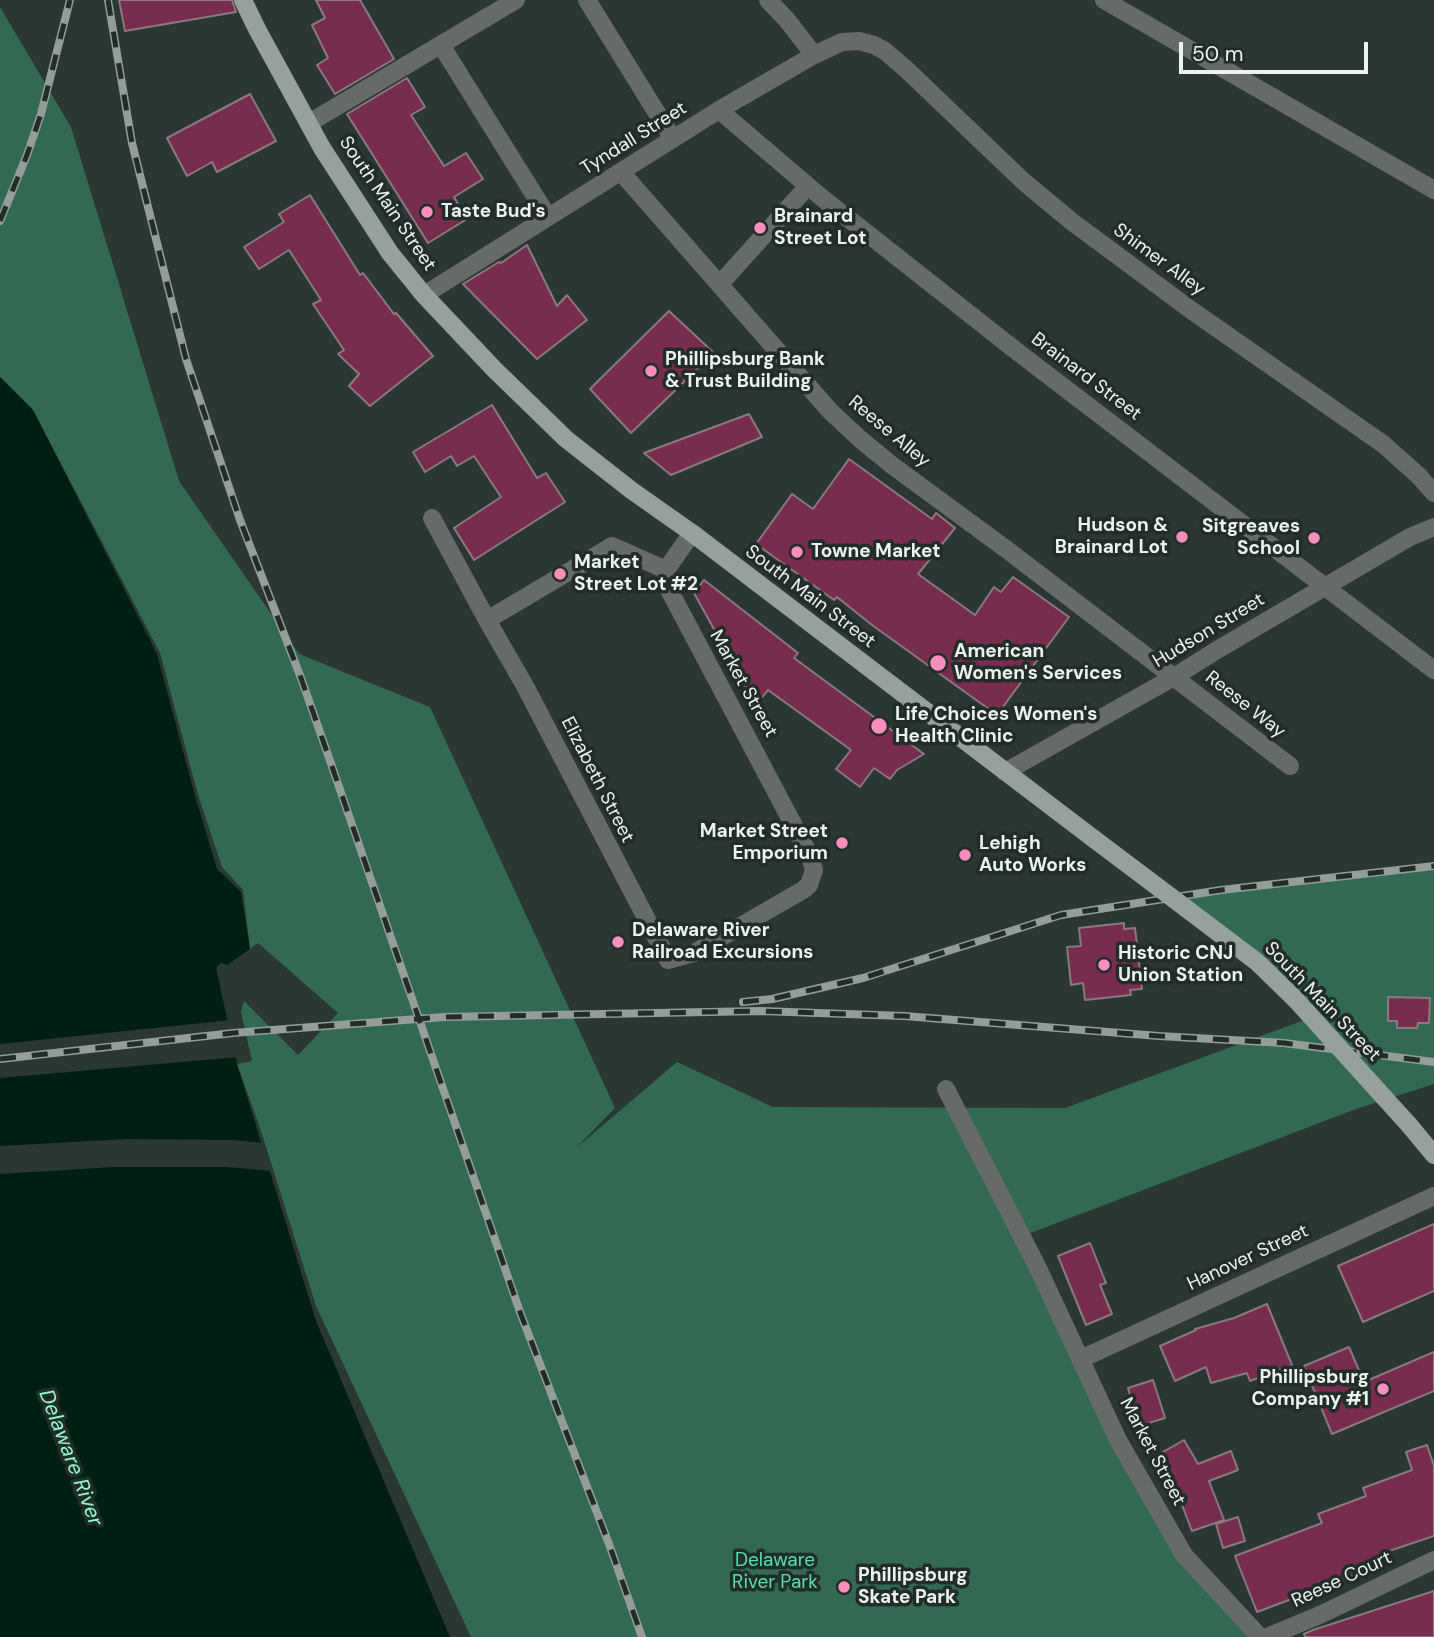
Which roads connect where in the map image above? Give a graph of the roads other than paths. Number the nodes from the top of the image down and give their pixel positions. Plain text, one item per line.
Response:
1 (243, 0) edge
2 (516, 0) edge
3 (587, 0) edge
4 (768, 0) edge
5 (1104, 0) edge
6 (440, 45) junction
7 (874, 45) joint
8 (814, 55) junction
9 (719, 110) junction
10 (309, 123) junction
11 (673, 139) junction
12 (621, 172) junction
13 (808, 186) junction
14 (1434, 190) edge
15 (548, 217) junction
16 (720, 284) junction
17 (424, 295) junction
18 (1434, 493) edge
19 (432, 518) dead end
20 (1434, 527) edge
21 (692, 534) junction
22 (666, 570) junction
23 (1326, 586) junction
24 (487, 620) junction
25 (1434, 670) edge
26 (1174, 677) junction
27 (1290, 766) dead end
28 (1005, 772) junction
29 (668, 960) joint
30 (946, 1089) dead end
31 (1434, 1155) edge
32 (1434, 1196) edge
33 (1081, 1359) junction
34 (1434, 1560) edge
35 (1261, 1637) edge
36 (1267, 1637) edge

1 - 10 main road, South Main Street
2 - 6 street
3 - 11 street
4 - 8 street
5 - 14 street
6 - 10 street
6 - 15 street
7 - 8 street, Tyndall Street
7 - 18 street, Shimer Alley
8 - 9 street, Tyndall Street
9 - 11 street, Tyndall Street
9 - 13 street, Brainard Street
10 - 17 main road, South Main Street
11 - 12 street, Tyndall Street
12 - 15 street, Tyndall Street
12 - 16 street, Reese Alley
13 - 16 street
13 - 23 street, Brainard Street
15 - 17 street, Tyndall Street
16 - 26 street, Reese Alley
17 - 21 main road, South Main Street
19 - 24 street, Elizabeth Street
20 - 23 street, Hudson Street
21 - 22 street
21 - 28 main road, South Main Street
22 - 24 street
22 - 29 street, Market Street
23 - 25 street, Brainard Street
23 - 26 street, Hudson Street
24 - 29 street, Elizabeth Street
26 - 27 street, Reese Way
26 - 28 street, Hudson Street
28 - 31 main road, South Main Street, bridge
30 - 33 street, Market Street
32 - 33 street, Hanover Street
33 - 35 street, Market Street
34 - 36 street, Reese Court

